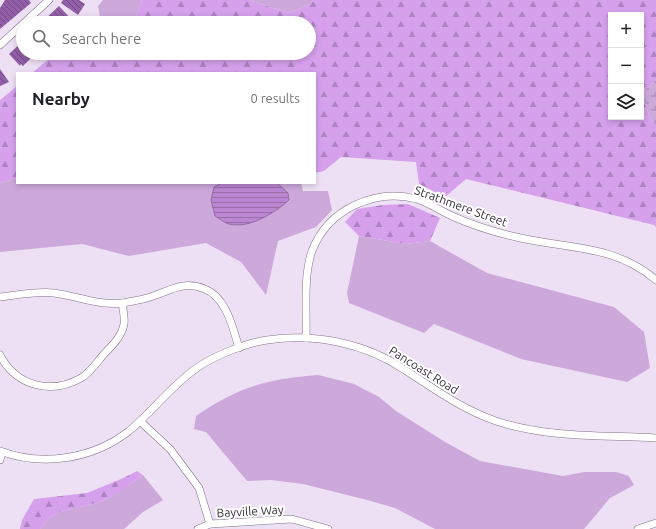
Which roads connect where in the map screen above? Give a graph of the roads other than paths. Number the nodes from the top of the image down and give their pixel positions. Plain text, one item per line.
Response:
1 (49, 0) edge
2 (32, 16) edge
3 (16, 31) edge
4 (0, 45) edge
5 (656, 280) edge
6 (0, 297) edge
7 (122, 303) junction
8 (306, 338) junction
9 (239, 348) junction
10 (0, 355) edge
11 (140, 420) junction
12 (656, 438) edge
13 (1, 451) edge
14 (0, 460) edge
15 (656, 523) edge
16 (210, 524) junction
17 (198, 529) edge
18 (328, 529) edge
19 (638, 529) edge

1 - 2 street
3 - 4 street
5 - 8 street, Strathmere Street
6 - 7 street
7 - 9 street
7 - 10 street
8 - 9 street, Pancoast Road
8 - 12 street, Pancoast Road
9 - 11 street, Pancoast Road
11 - 13 street, Pancoast Road
11 - 16 street
13 - 14 street
15 - 19 street
16 - 17 street, Bayville Way
16 - 18 street, Bayville Way

